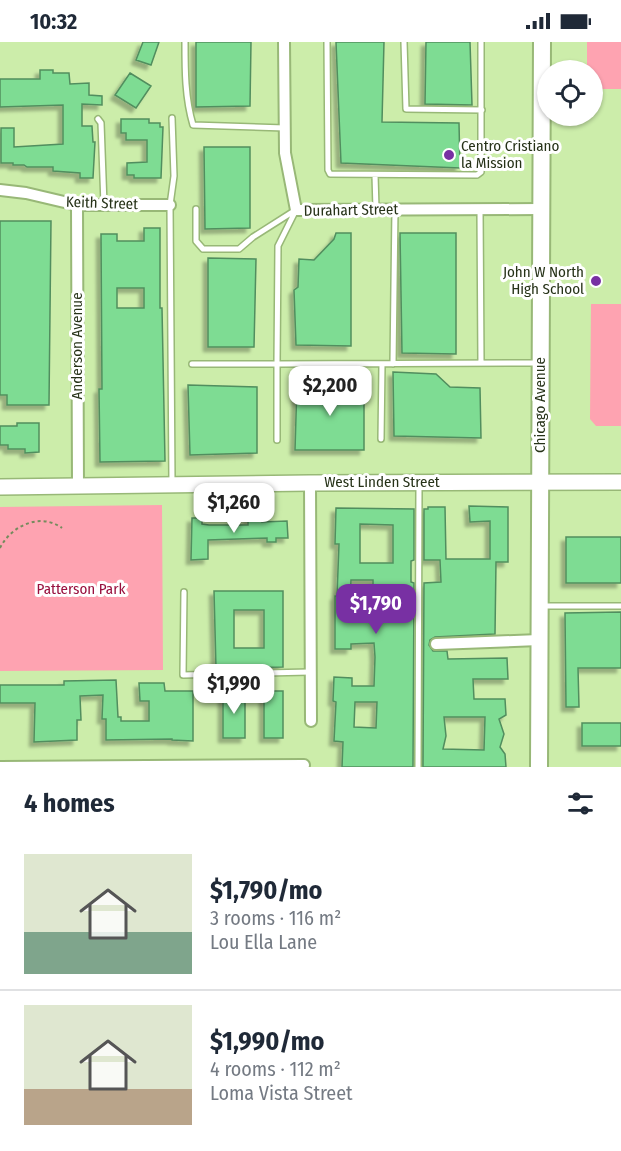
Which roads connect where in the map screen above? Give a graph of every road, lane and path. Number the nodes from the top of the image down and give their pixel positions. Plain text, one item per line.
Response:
1 (185, 42) edge
2 (284, 42) edge
3 (327, 42) edge
4 (404, 42) edge
5 (481, 42) edge
6 (542, 42) edge
7 (482, 110) junction
8 (172, 118) dead end
9 (98, 119) dead end
10 (285, 128) junction
11 (375, 175) junction
12 (0, 190) edge
13 (77, 205) junction
14 (104, 205) junction
15 (170, 205) junction
16 (196, 209) dead end
17 (376, 209) junction
18 (395, 209) junction
19 (480, 209) junction
20 (540, 209) junction
21 (296, 210) junction
22 (481, 363) junction
23 (540, 363) junction
24 (192, 364) dead end
25 (277, 364) junction
26 (382, 364) junction
27 (393, 364) junction
28 (381, 439) dead end
29 (277, 440) dead end
30 (419, 482) junction
31 (540, 482) junction
32 (621, 482) edge
33 (310, 483) junction
34 (172, 485) junction
35 (78, 486) junction
36 (0, 488) edge
37 (62, 528) dead end
38 (0, 549) edge
39 (184, 592) dead end
40 (539, 606) junction
41 (621, 606) edge
42 (539, 640) junction
43 (436, 644) dead end
44 (310, 672) junction
45 (311, 721) dead end
46 (304, 765) dead end
47 (0, 766) edge
48 (93, 766) edge
49 (418, 767) edge
50 (538, 767) edge

1 - 10 lane
2 - 10 street, Durahart Street
3 - 11 lane
4 - 7 lane
5 - 7 lane
6 - 20 main road, Chicago Avenue
7 - 11 lane
8 - 15 lane
9 - 14 lane
10 - 21 street, Durahart Street
11 - 17 lane
12 - 13 street, Keith Street
13 - 14 street, Keith Street
13 - 35 street, Anderson Avenue
14 - 15 street, Keith Street
15 - 34 lane
16 - 21 lane
17 - 18 street, Durahart Street
17 - 21 street, Durahart Street
18 - 19 street, Durahart Street
18 - 27 lane
19 - 20 street, Durahart Street
19 - 22 lane
20 - 23 main road, Chicago Avenue
21 - 25 lane
22 - 23 lane
22 - 27 lane
23 - 31 main road, Chicago Avenue
24 - 25 lane
25 - 26 lane
25 - 29 lane
26 - 27 lane
26 - 28 lane
30 - 31 street, West Linden Street
30 - 33 street, West Linden Street
30 - 49 lane
31 - 32 street, West Linden Street
31 - 40 main road, Chicago Avenue
33 - 34 street, West Linden Street
33 - 44 street
34 - 35 street, West Linden Street
35 - 36 street, West Linden Street
37 - 38 path
39 - 44 lane
40 - 41 lane
40 - 42 main road, Chicago Avenue
42 - 43 street
42 - 50 main road, Chicago Avenue
44 - 45 street
46 - 48 street
47 - 48 street

